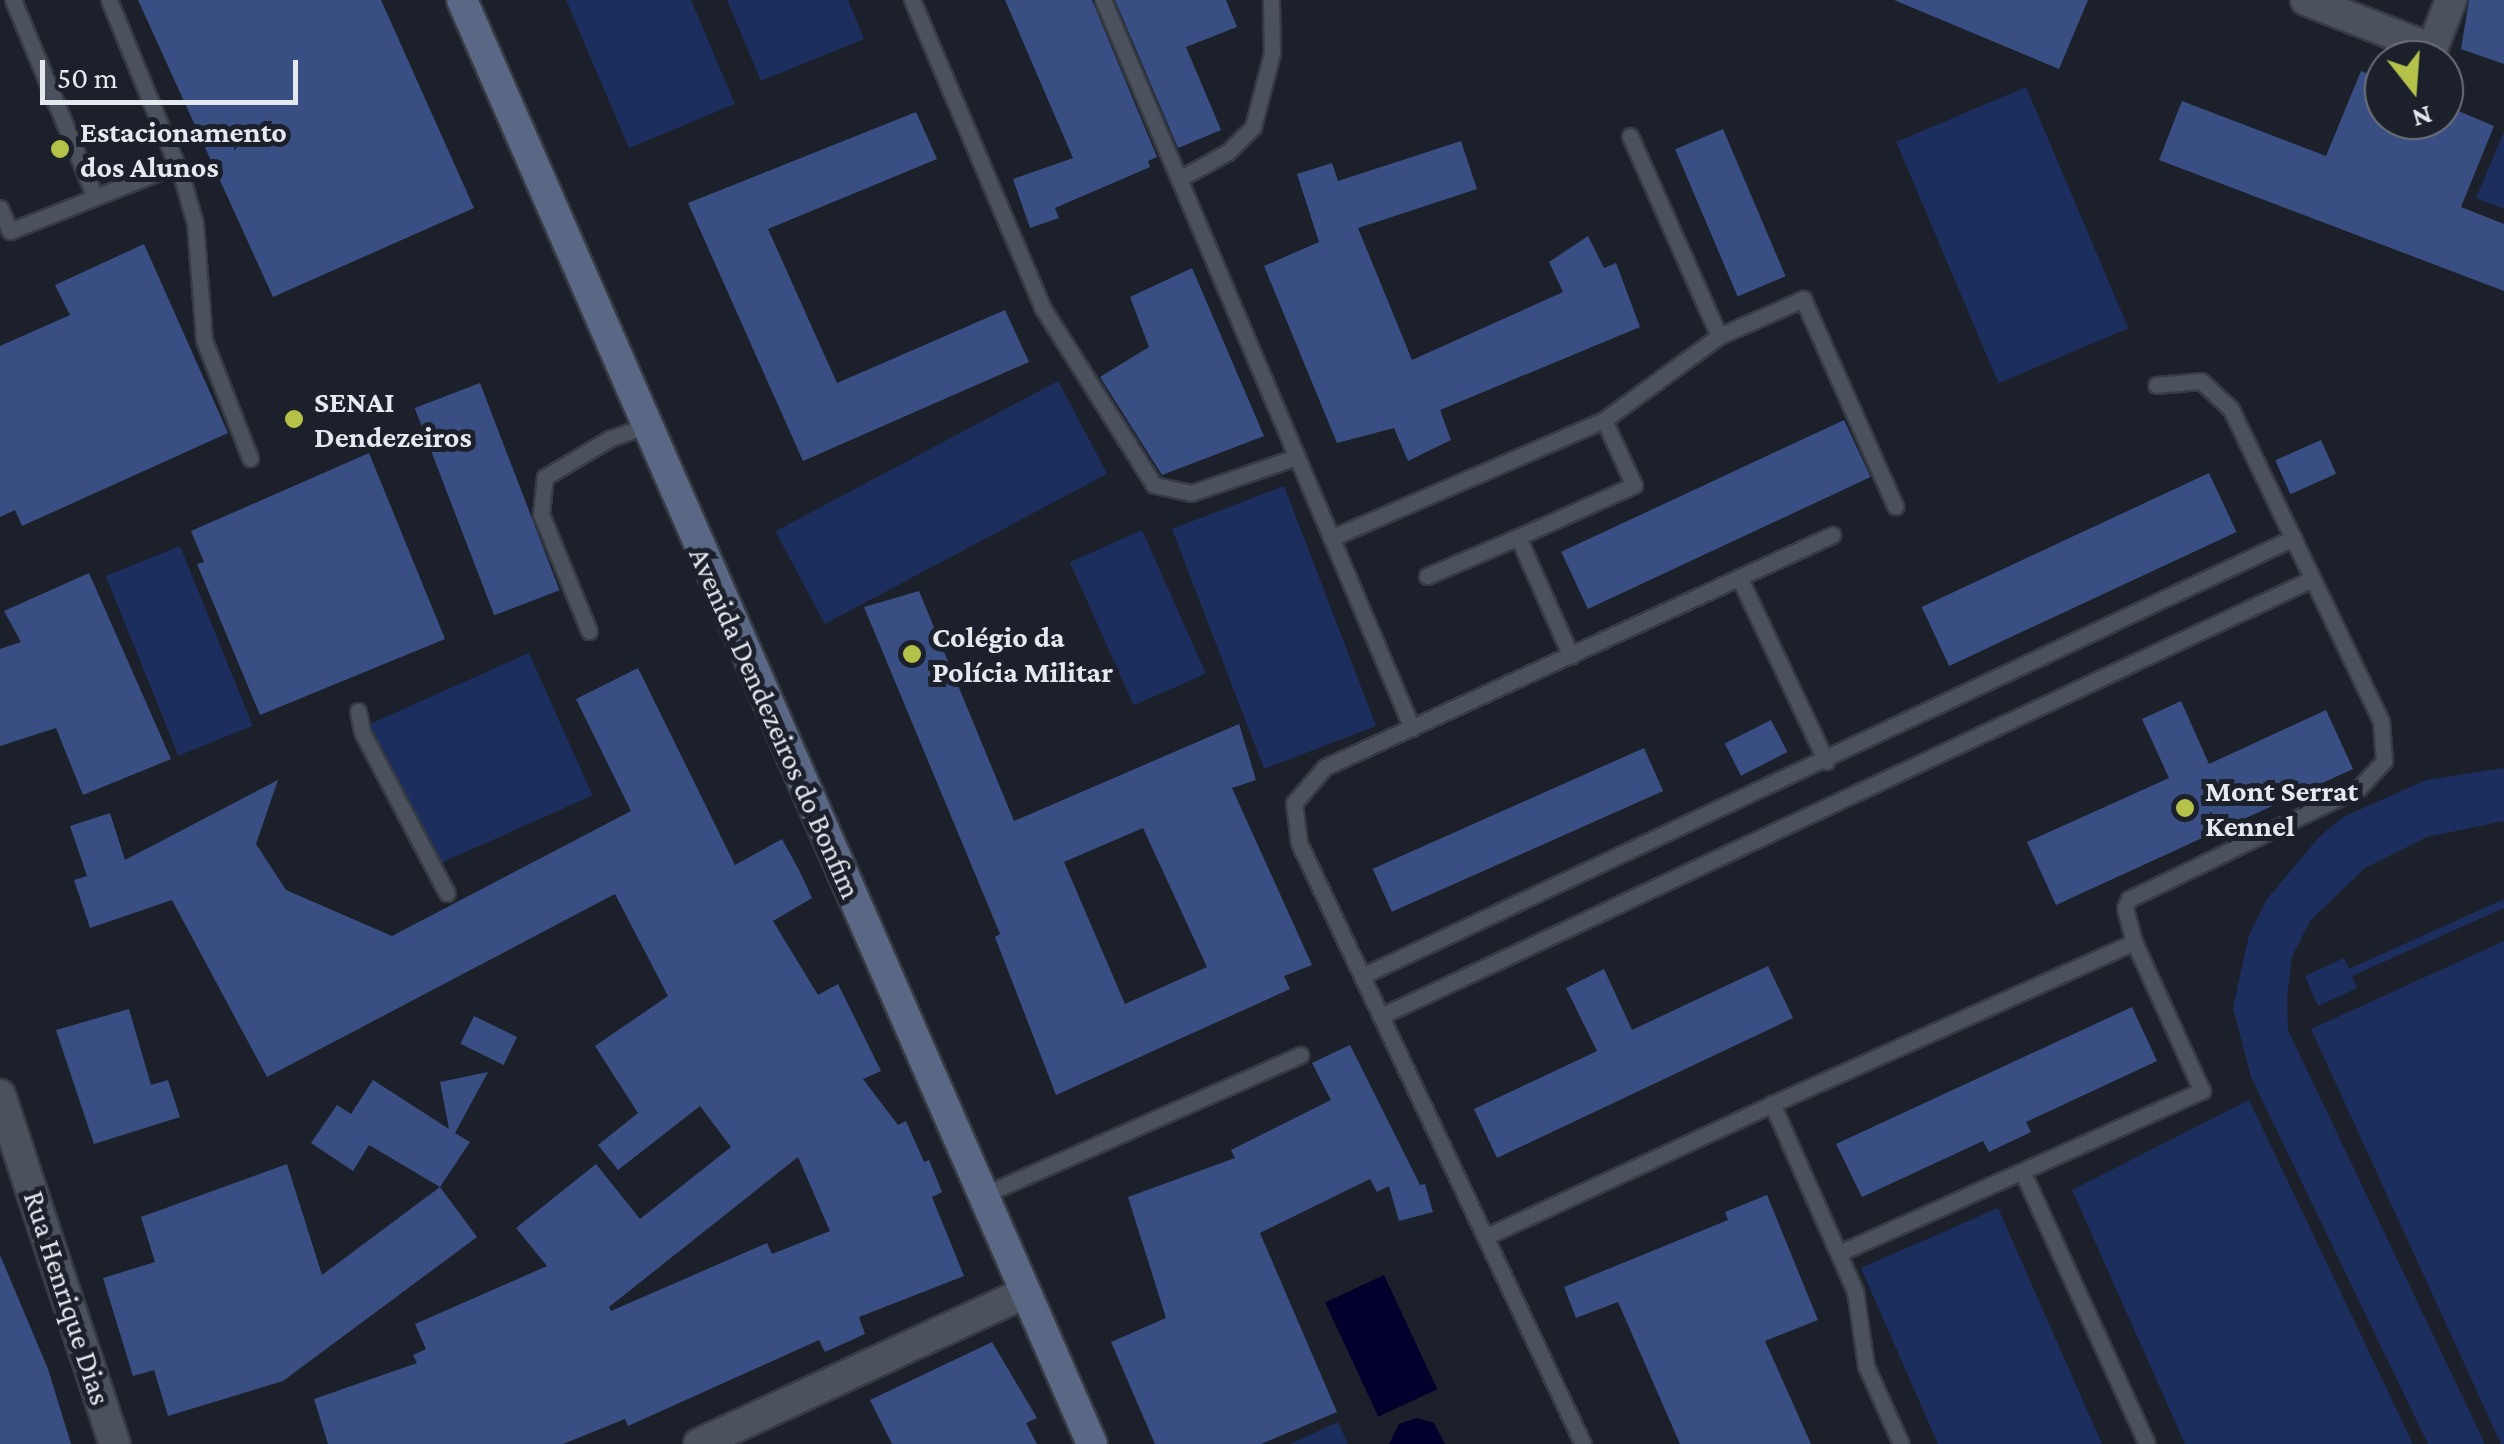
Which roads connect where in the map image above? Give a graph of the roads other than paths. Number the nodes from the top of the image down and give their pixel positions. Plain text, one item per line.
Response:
1 (12, 0) edge
2 (109, 0) edge
3 (462, 0) edge
4 (912, 0) edge
5 (1102, 0) edge
6 (1271, 0) edge
7 (2306, 0) edge
8 (2451, 0) edge
9 (1630, 136) dead end
10 (176, 164) junction
11 (1179, 179) junction
12 (95, 197) junction
13 (0, 208) edge
14 (1719, 336) junction
15 (2156, 385) dead end
16 (1604, 420) junction
17 (646, 426) junction
18 (1297, 457) junction
19 (250, 458) dead end
20 (1895, 506) dead end
21 (1832, 535) dead end
22 (1518, 537) junction
23 (1331, 538) junction
24 (2293, 538) junction
25 (1427, 576) dead end
26 (1739, 578) junction
27 (2312, 578) junction
28 (589, 630) dead end
29 (1570, 656) junction
30 (358, 711) dead end
31 (1412, 728) junction
32 (1826, 761) junction
33 (447, 893) dead end
34 (2134, 942) junction
35 (1364, 975) junction
36 (1383, 1015) junction
37 (1301, 1055) dead end
38 (0, 1095) edge
39 (1772, 1104) junction
40 (2023, 1173) junction
41 (983, 1195) junction
42 (1489, 1235) junction
43 (1839, 1253) junction
44 (1026, 1293) junction
45 (749, 1434) edge
46 (115, 1444) edge
47 (699, 1444) edge
48 (1092, 1444) edge
49 (1582, 1444) edge
50 (1901, 1444) edge
51 (2148, 1444) edge

1 - 12 lane
2 - 10 lane
3 - 17 main road, Avenida Dendezeiros do Bonfim
4 - 18 lane
5 - 11 lane
6 - 11 lane
7 - 8 street
9 - 14 lane
10 - 12 lane
10 - 19 lane
11 - 18 lane
12 - 13 lane
14 - 16 lane
14 - 20 lane
15 - 24 lane
16 - 22 lane
16 - 23 lane
17 - 28 lane
17 - 41 main road, Avenida Dendezeiros do Bonfim
18 - 23 lane
21 - 26 lane
22 - 25 lane
22 - 29 lane
23 - 31 lane
24 - 27 lane
24 - 32 lane
26 - 29 lane
26 - 32 lane
27 - 34 lane
27 - 36 lane
29 - 31 lane
30 - 33 lane
31 - 35 lane
32 - 35 lane
34 - 39 lane
34 - 40 lane
35 - 36 lane
36 - 42 lane
37 - 41 lane
38 - 46 street, Rua Henrique Dias
39 - 42 lane
39 - 43 lane
40 - 43 lane
40 - 51 lane
41 - 44 main road, Avenida Dendezeiros do Bonfim
42 - 49 lane
43 - 50 lane
44 - 45 street
44 - 48 main road, Avenida Dendezeiros do Bonfim
45 - 47 street

